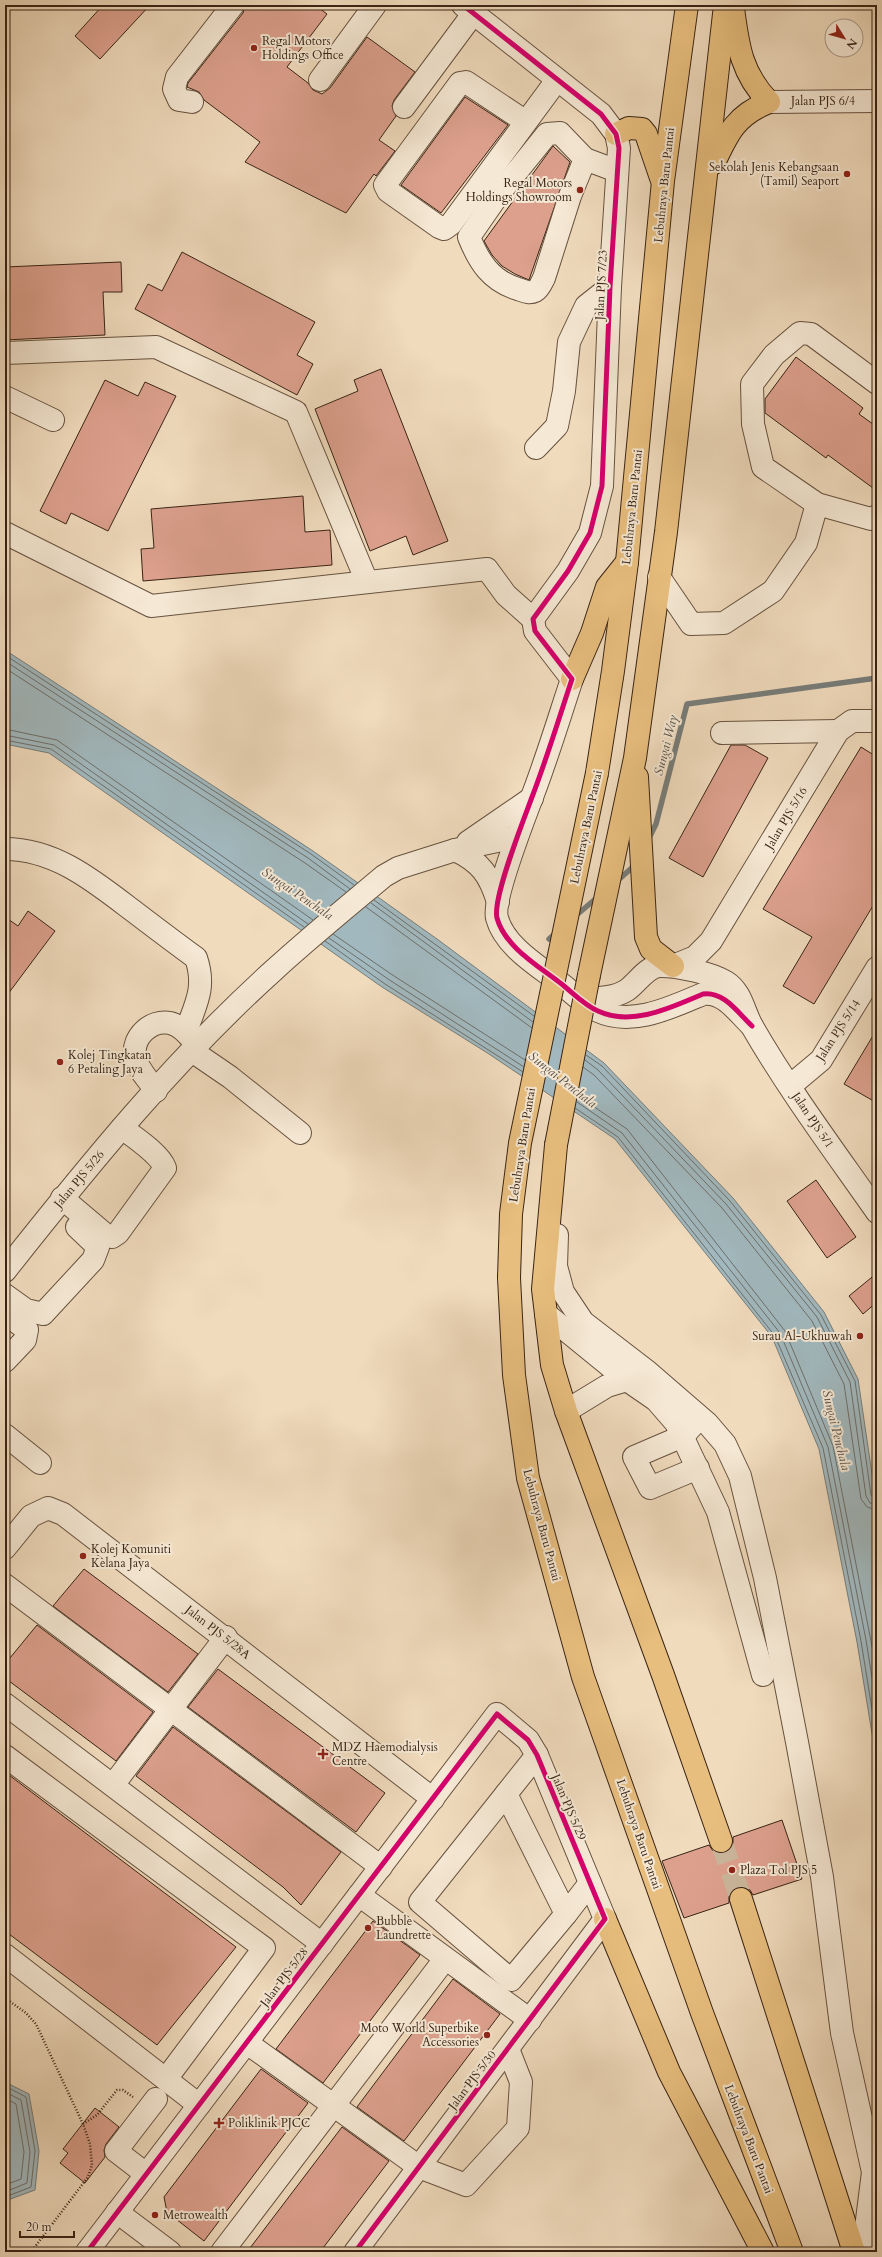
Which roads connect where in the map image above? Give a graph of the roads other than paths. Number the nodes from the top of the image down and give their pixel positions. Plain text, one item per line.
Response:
1 (233, 5) edge
2 (375, 5) edge
3 (687, 5) edge
4 (726, 5) edge
5 (732, 5) edge
6 (468, 9) edge
7 (320, 80) dead end
8 (557, 80) junction
9 (877, 101) edge
10 (192, 102) dead end
11 (769, 102) junction
12 (404, 107) dead end
13 (526, 122) junction
14 (616, 134) junction
15 (585, 159) junction
16 (617, 171) junction
17 (707, 177) junction
18 (662, 181) junction
19 (610, 287) junction
20 (5, 353) edge
21 (877, 384) edge
22 (5, 397) edge
23 (53, 420) dead end
24 (536, 448) dead end
25 (817, 504) junction
26 (877, 516) edge
27 (5, 533) edge
28 (627, 562) junction
29 (659, 577) junction
30 (367, 582) junction
31 (534, 619) junction
32 (572, 679) junction
33 (877, 721) edge
34 (838, 731) junction
35 (722, 733) dead end
36 (635, 758) junction
37 (532, 798) junction
38 (516, 837) junction
39 (5, 849) edge
40 (455, 850) junction
41 (498, 902) junction
42 (711, 940) junction
43 (672, 966) junction
44 (877, 968) edge
45 (726, 982) junction
46 (580, 999) junction
47 (665, 1010) junction
48 (752, 1026) junction
49 (192, 1043) junction
50 (790, 1086) junction
51 (156, 1090) junction
52 (122, 1128) junction
53 (300, 1133) dead end
54 (555, 1149) junction
55 (58, 1204) junction
56 (877, 1212) edge
57 (5, 1271) edge
58 (5, 1295) edge
59 (5, 1313) edge
60 (546, 1314) junction
61 (5, 1361) edge
62 (627, 1380) junction
63 (566, 1411) junction
64 (701, 1418) junction
65 (5, 1435) edge
66 (683, 1436) junction
67 (40, 1463) dead end
68 (698, 1468) junction
69 (5, 1548) edge
70 (5, 1585) edge
71 (226, 1638) junction
72 (763, 1675) dead end
73 (5, 1704) edge
74 (170, 1710) junction
75 (497, 1714) joint
76 (537, 1755) junction
77 (5, 1756) edge
78 (113, 1785) junction
79 (506, 1794) junction
80 (433, 1799) junction
81 (721, 1841) tunnel mouth
82 (381, 1867) junction
83 (590, 1883) junction
84 (359, 1895) junction
85 (741, 1899) tunnel mouth
86 (566, 1914) junction
87 (605, 1919) junction
88 (322, 1944) junction
89 (5, 1955) edge
90 (446, 1959) junction
91 (530, 2020) junction
92 (247, 2043) junction
93 (508, 2049) junction
94 (166, 2079) junction
95 (152, 2104) road end
96 (199, 2105) junction
97 (333, 2106) junction
98 (419, 2167) junction
99 (146, 2174) junction
100 (117, 2212) junction
101 (87, 2252) edge
102 (170, 2252) edge
103 (222, 2252) edge
104 (355, 2252) edge
105 (763, 2252) edge
106 (792, 2252) edge
107 (854, 2252) edge
108 (863, 2252) edge

1 - 10 street
2 - 7 street
3 - 18 highway, Lebuhraya Baru Pantai
4 - 17 highway
5 - 11 highway
6 - 8 street, Jalan PJS 7/23
6 - 12 street
8 - 13 street
8 - 14 street, Jalan PJS 7/23
9 - 11 street, Jalan PJS 6/4
11 - 17 highway
13 - 13 street
14 - 16 street, Jalan PJS 7/23
14 - 18 highway
15 - 15 street
15 - 16 street
16 - 19 street, Jalan PJS 7/23
17 - 29 highway
18 - 28 highway, Lebuhraya Baru Pantai
19 - 24 street
19 - 31 street, Jalan PJS 7/23
20 - 30 street
21 - 25 street
22 - 23 street
25 - 26 street
25 - 29 street
27 - 30 street
28 - 32 highway
28 - 106 highway, Lebuhraya Baru Pantai, bridge
29 - 36 highway
30 - 31 street
31 - 32 street
32 - 37 street
33 - 34 street, Jalan PJS 5/16
34 - 35 street
34 - 42 street, Jalan PJS 5/16
36 - 43 highway
36 - 54 highway, bridge
37 - 38 street
37 - 40 street
38 - 40 street
38 - 41 street
39 - 49 street
40 - 41 street
40 - 49 street, Jalan PJS 5/26
41 - 46 street, Jalan PJS 5/1
42 - 43 street, Jalan PJS 5/16
42 - 45 street
43 - 45 street
43 - 46 street
43 - 47 street
44 - 50 street, Jalan PJS 5/14
45 - 48 street, Jalan PJS 5/1
46 - 47 street, Jalan PJS 5/1
47 - 48 street, Jalan PJS 5/1
48 - 50 street, Jalan PJS 5/1
49 - 51 street, Jalan PJS 5/26
49 - 51 street
49 - 53 street
50 - 56 street, Jalan PJS 5/1
51 - 52 street, Jalan PJS 5/26
52 - 55 street, Jalan PJS 5/26
52 - 55 street
54 - 60 highway
54 - 64 street
55 - 57 street, Jalan PJS 5/26
55 - 58 street
59 - 61 street
60 - 62 street
60 - 63 highway
62 - 63 street
62 - 66 street
63 - 81 highway
64 - 66 street
64 - 108 street
65 - 67 street
66 - 68 street
66 - 68 street
68 - 72 street
69 - 71 street, Jalan PJS 5/28A
70 - 74 street
71 - 74 street
71 - 80 street, Jalan PJS 5/28A
73 - 78 street
74 - 78 street
74 - 82 street
75 - 76 street, Jalan PJS 5/29
75 - 80 street, Jalan PJS 5/28
76 - 79 street
76 - 83 street, Jalan PJS 5/29
77 - 94 street
78 - 88 street
79 - 86 street
79 - 86 street
80 - 82 street, Jalan PJS 5/28
82 - 84 street, Jalan PJS 5/28
83 - 86 street
83 - 87 street, Jalan PJS 5/29
84 - 88 street, Jalan PJS 5/28
84 - 90 street
85 - 107 highway
87 - 91 street, Jalan PJS 5/30
87 - 105 highway
88 - 92 street, Jalan PJS 5/28
89 - 94 street
90 - 91 street
90 - 97 street
91 - 93 street, Jalan PJS 5/30
92 - 96 street, Jalan PJS 5/28
92 - 97 street
93 - 98 street, Jalan PJS 5/30
93 - 98 street
94 - 96 street
95 - 99 street
96 - 99 street, Jalan PJS 5/28
97 - 98 street
97 - 103 street
98 - 104 street, Jalan PJS 5/30
99 - 100 street, Jalan PJS 5/28
100 - 101 street, Jalan PJS 5/28
100 - 102 street

